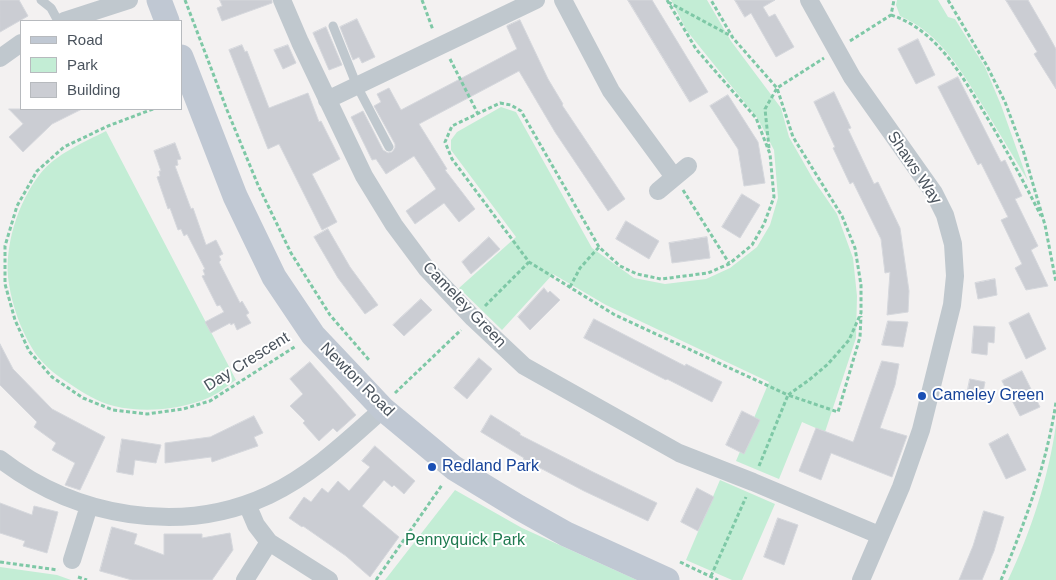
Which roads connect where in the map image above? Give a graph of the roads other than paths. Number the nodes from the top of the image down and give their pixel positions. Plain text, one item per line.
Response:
1 (41, 0) edge
2 (129, 0) edge
3 (159, 0) edge
4 (282, 0) edge
5 (536, 0) edge
6 (563, 0) edge
7 (809, 0) edge
8 (57, 20) edge
9 (67, 20) edge
10 (167, 20) edge
11 (333, 26) dead end
12 (20, 44) edge
13 (0, 58) edge
14 (182, 60) edge
15 (357, 86) junction
16 (327, 100) junction
17 (389, 147) dead end
18 (688, 166) dead end
19 (674, 177) junction
20 (658, 191) dead end
21 (390, 400) junction
22 (0, 459) edge
23 (247, 504) junction
24 (89, 506) junction
25 (879, 535) junction
26 (269, 542) junction
27 (69, 569) road end
28 (672, 570) edge
29 (245, 580) edge
30 (329, 580) edge
31 (861, 580) edge

1 - 8 lane
2 - 9 street
3 - 10 street
4 - 16 street, Cameley Green
5 - 15 street
6 - 19 street
7 - 25 street, Shaws Way
11 - 15 lane
12 - 13 street
14 - 21 street, Newton Road
15 - 16 street
15 - 17 lane
16 - 25 street, Cameley Green
18 - 19 street
19 - 20 street
21 - 23 street
21 - 28 street, Newton Road
22 - 24 street
23 - 24 street
23 - 26 street
24 - 27 street
25 - 31 street, Shaws Way
26 - 29 street
26 - 30 street

